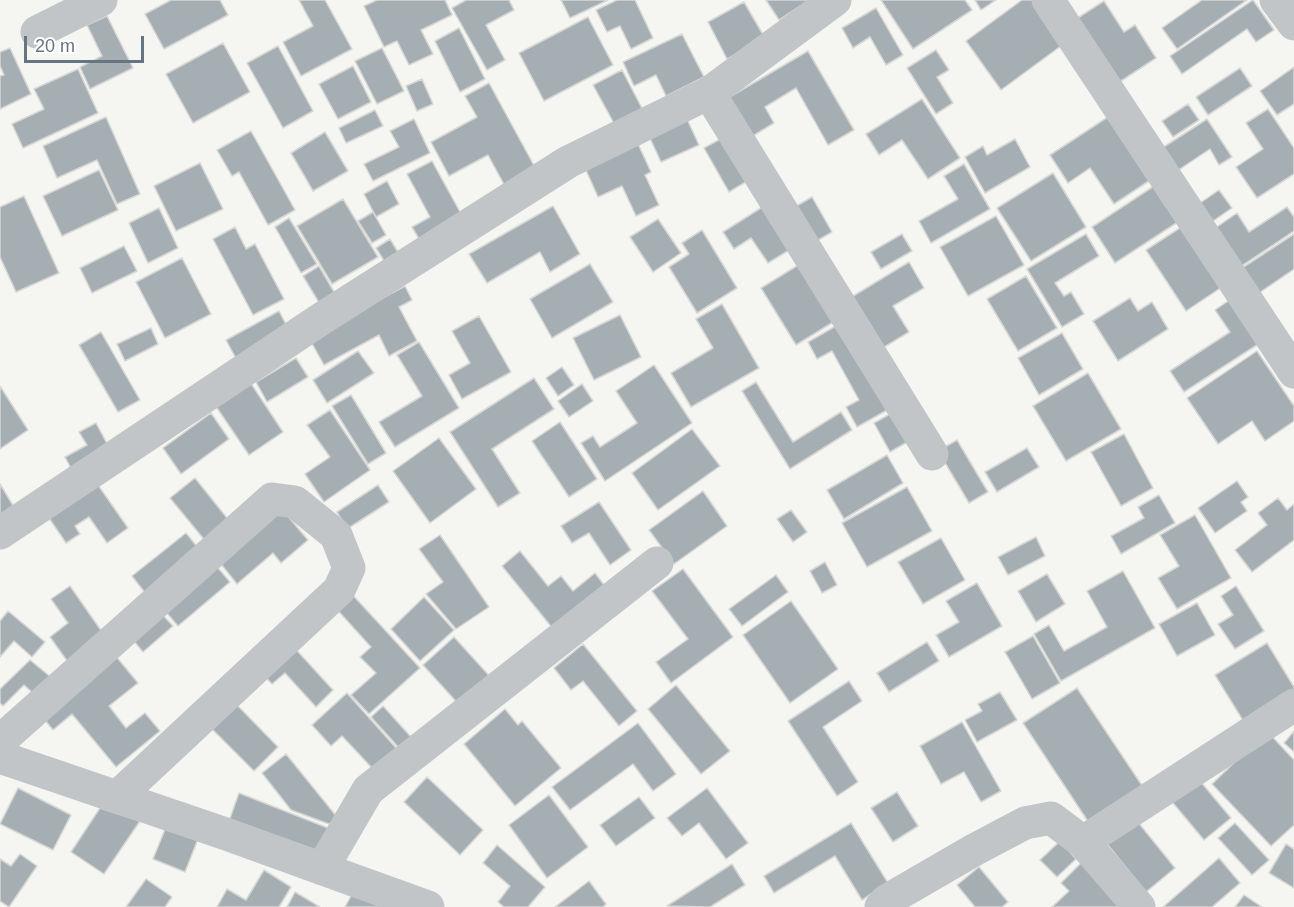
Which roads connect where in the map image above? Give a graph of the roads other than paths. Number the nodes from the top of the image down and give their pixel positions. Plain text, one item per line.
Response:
1 (101, 0) edge
2 (835, 0) edge
3 (1048, 0) edge
4 (1276, 0) edge
5 (1294, 24) edge
6 (37, 32) dead end
7 (709, 93) junction
8 (1294, 372) edge
9 (933, 454) dead end
10 (0, 533) edge
11 (657, 563) dead end
12 (1294, 705) edge
13 (0, 741) edge
14 (0, 757) edge
15 (117, 797) junction
16 (1083, 842) junction
17 (322, 869) junction
18 (428, 907) edge
19 (881, 907) edge
20 (1139, 907) edge

1 - 6 street
2 - 7 street
3 - 8 street
4 - 5 street
7 - 9 street
7 - 10 street
11 - 17 street
12 - 16 street
13 - 15 street
14 - 15 street
15 - 17 street
16 - 19 street
16 - 20 street
17 - 18 street

